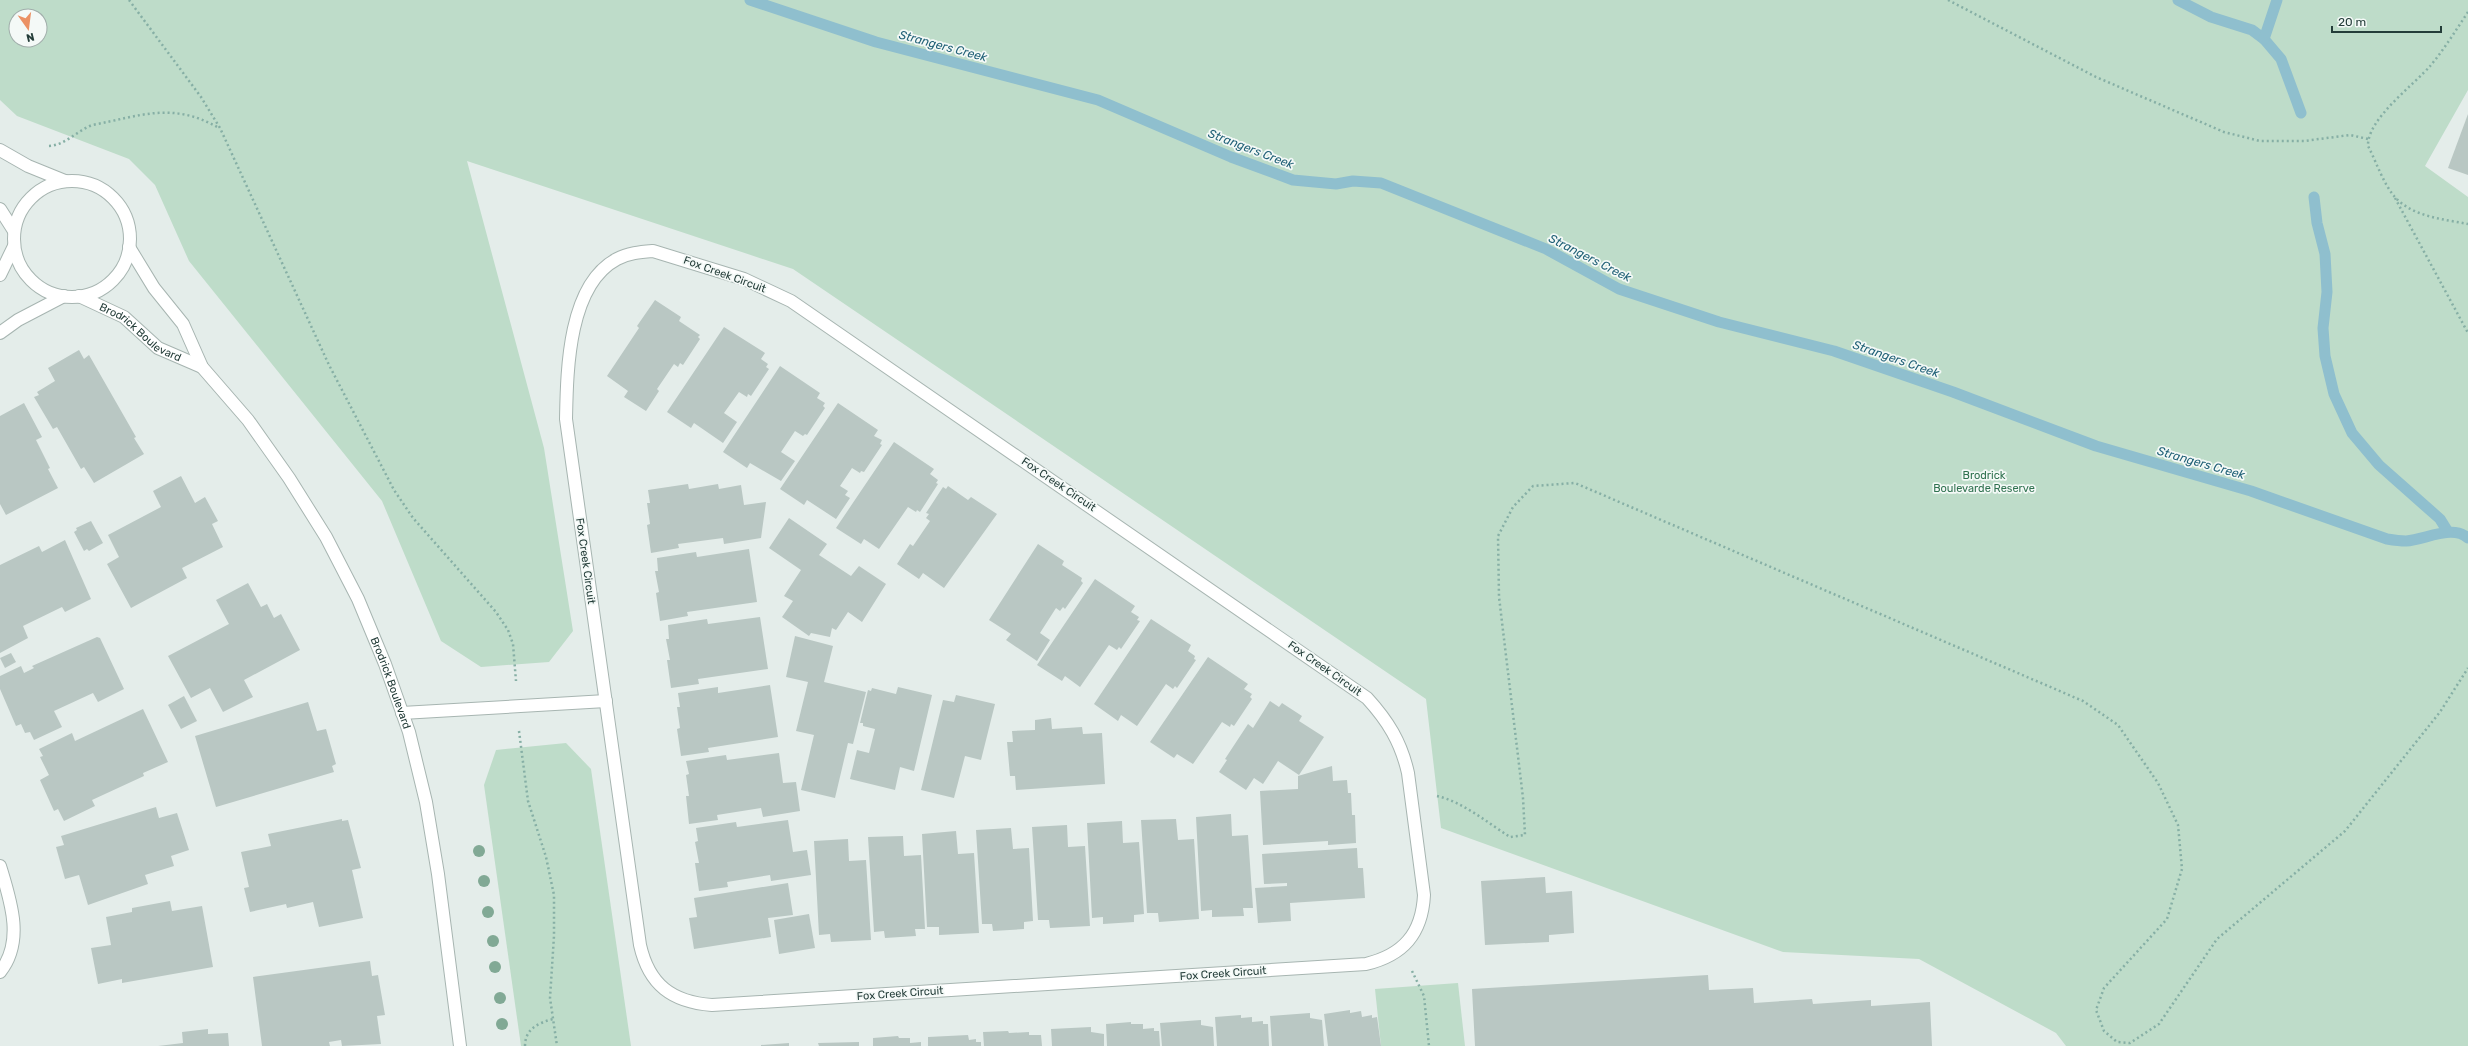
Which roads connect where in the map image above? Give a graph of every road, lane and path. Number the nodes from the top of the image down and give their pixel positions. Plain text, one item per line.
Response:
1 (129, 0) edge
2 (1948, 0) edge
3 (2468, 12) edge
4 (220, 128) junction
5 (2368, 139) junction
6 (45, 146) dead end
7 (0, 150) edge
8 (65, 181) junction
9 (2394, 195) junction
10 (0, 210) edge
11 (2468, 224) edge
12 (14, 231) junction
13 (14, 246) junction
14 (129, 247) junction
15 (0, 275) edge
16 (64, 296) junction
17 (79, 296) junction
18 (0, 333) edge
19 (2468, 333) edge
20 (202, 367) junction
21 (2468, 668) edge
22 (516, 683) dead end
23 (606, 701) junction
24 (402, 713) junction
25 (519, 729) dead end
26 (1411, 790) junction
27 (0, 866) edge
28 (1401, 948) junction
29 (0, 972) edge
30 (553, 1019) junction
31 (460, 1046) edge
32 (525, 1046) edge
33 (557, 1046) edge
34 (1429, 1046) edge

1 - 4 path
2 - 5 path
3 - 5 path
4 - 6 path
4 - 22 path
5 - 9 path
7 - 8 street
8 - 12 street
8 - 14 street
9 - 11 path
9 - 19 path
10 - 12 street
12 - 13 street
13 - 15 street
13 - 16 street
14 - 17 street
14 - 20 street, Brodrick Boulevard
16 - 17 street
16 - 18 street
17 - 20 street, Brodrick Boulevard
20 - 24 street, Brodrick Boulevard
21 - 26 path
23 - 24 street
23 - 26 street, Fox Creek Circuit
23 - 28 street, Fox Creek Circuit
24 - 31 street, Brodrick Boulevard
25 - 30 path
26 - 28 street, Fox Creek Circuit
27 - 29 street
28 - 34 path
30 - 32 path
30 - 33 path

